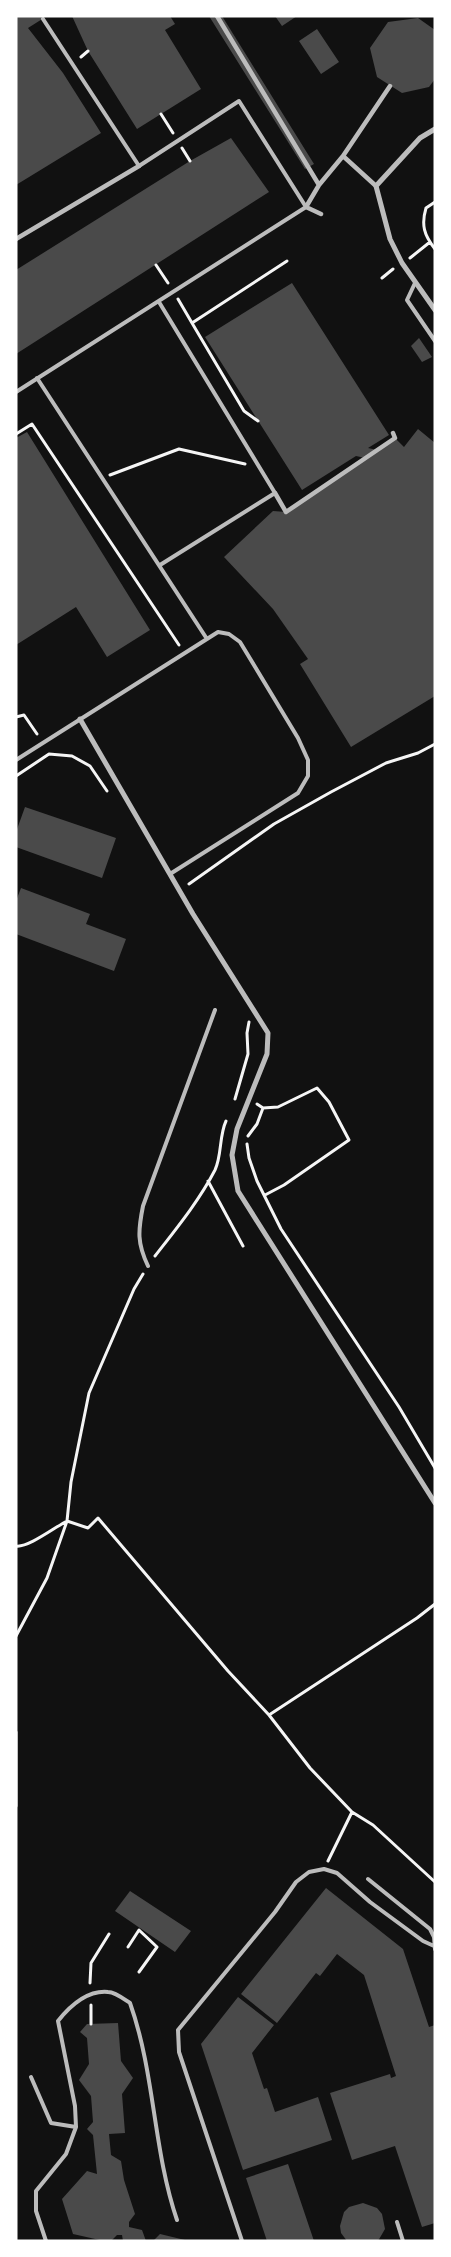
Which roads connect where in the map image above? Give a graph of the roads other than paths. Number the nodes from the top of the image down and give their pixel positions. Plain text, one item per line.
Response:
1 (216, 16) edge
2 (43, 19) dead end
3 (390, 86) dead end
4 (435, 129) edge
5 (343, 156) junction
6 (139, 166) junction
7 (319, 185) junction
8 (376, 186) junction
9 (306, 207) junction
10 (322, 214) dead end
11 (16, 239) edge
12 (415, 283) junction
13 (159, 302) junction
14 (435, 310) edge
15 (435, 341) edge
16 (37, 378) junction
17 (16, 392) edge
18 (393, 433) dead end
19 (275, 493) junction
20 (160, 565) junction
21 (207, 639) junction
22 (80, 719) junction
23 (16, 760) edge
24 (170, 874) junction
25 (215, 1010) dead end
26 (148, 1266) road end
27 (435, 1503) edge
28 (368, 1879) dead end
29 (434, 1948) edge
30 (31, 2077) dead end
31 (76, 2127) junction
32 (177, 2220) dead end
33 (397, 2222) dead end
34 (46, 2241) edge
35 (242, 2241) edge
36 (403, 2241) edge

1 - 7 street
2 - 6 lane
3 - 5 street
4 - 8 street
5 - 7 street
5 - 8 street
6 - 9 lane
6 - 11 street
7 - 9 street
8 - 12 street
9 - 10 street
9 - 13 lane
12 - 14 street
12 - 15 lane
13 - 16 lane
13 - 19 lane
16 - 17 lane
16 - 20 lane
18 - 19 street
19 - 20 lane
20 - 21 lane
21 - 22 lane
21 - 24 lane
22 - 23 lane
22 - 24 street
24 - 27 street
25 - 26 lane
28 - 29 lane
29 - 35 lane
30 - 31 lane
31 - 32 lane
31 - 34 lane
33 - 36 lane

